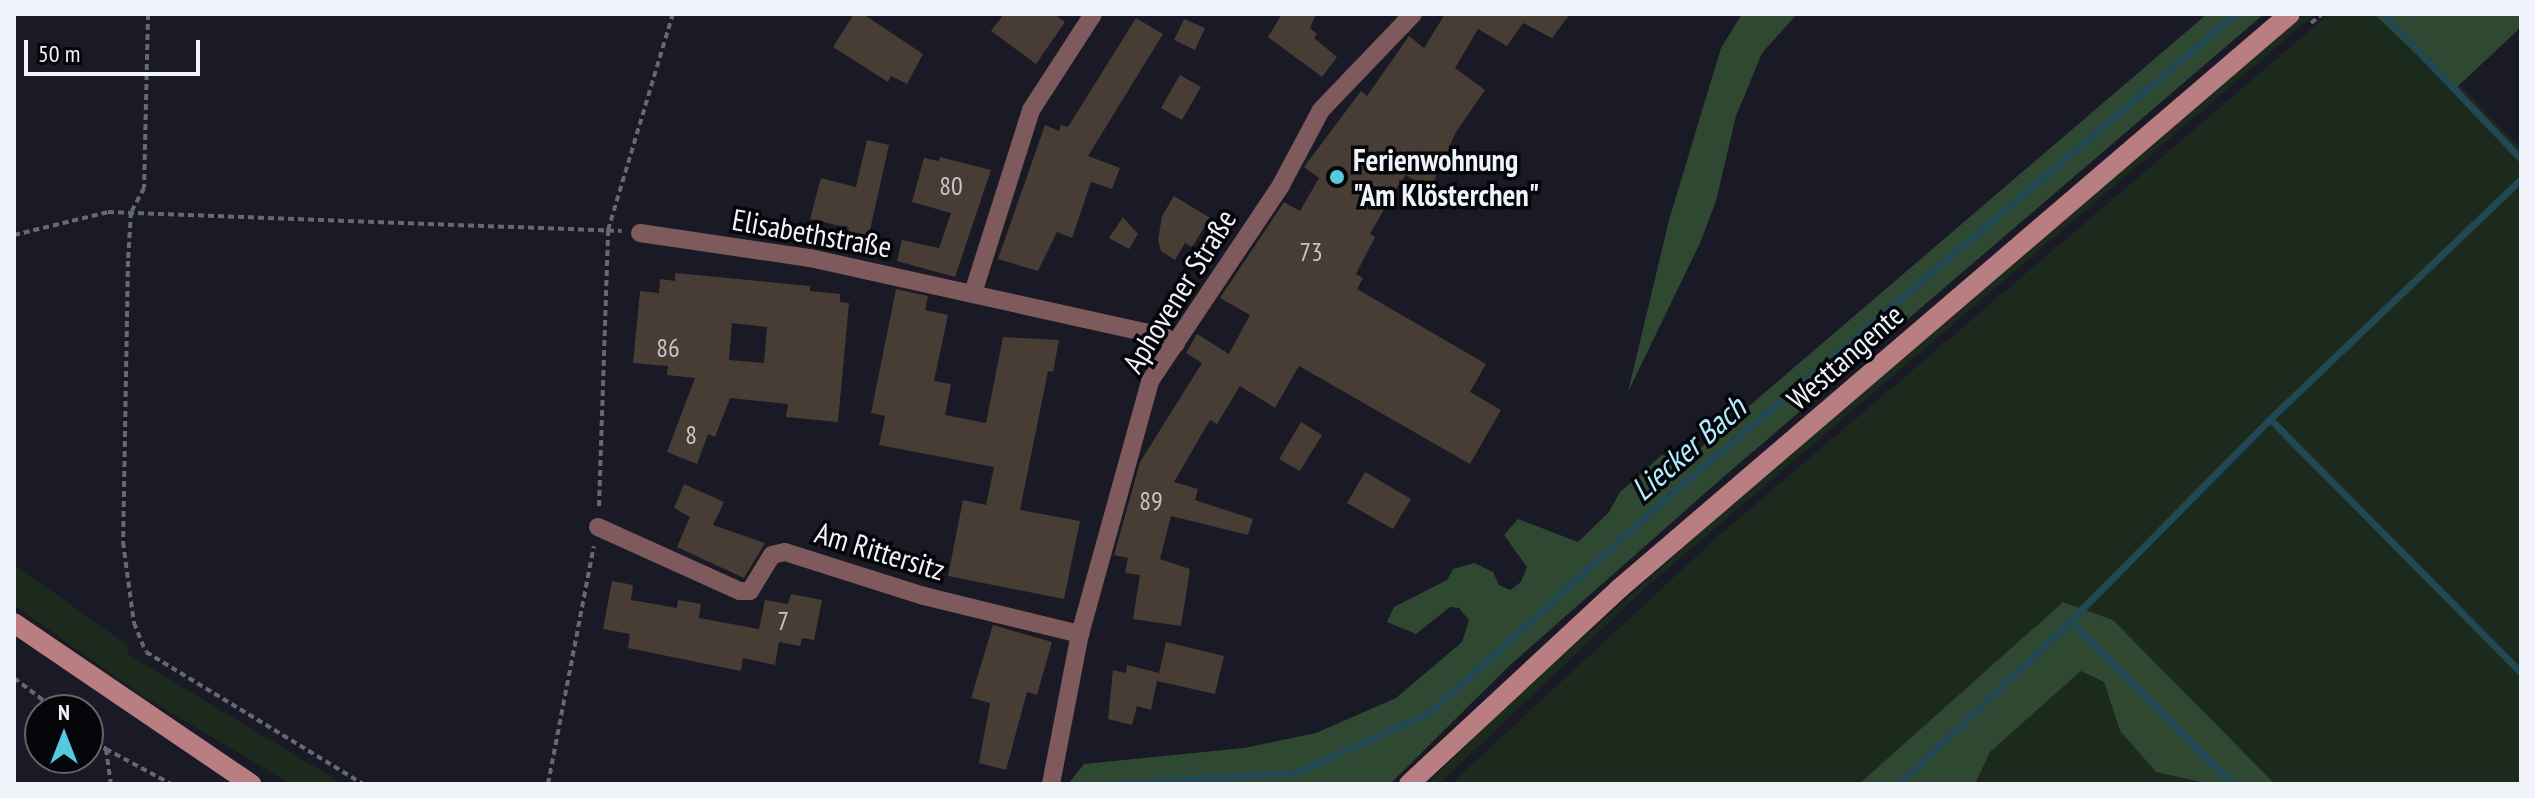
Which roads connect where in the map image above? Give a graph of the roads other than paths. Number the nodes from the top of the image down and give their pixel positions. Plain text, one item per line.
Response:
1 (1093, 14) edge
2 (1413, 14) edge
3 (2290, 14) edge
4 (640, 233) road end
5 (973, 293) junction
6 (1176, 344) junction
7 (598, 527) road end
8 (14, 623) edge
9 (1080, 634) junction
10 (251, 784) edge
11 (1051, 784) edge
12 (1409, 784) edge

1 - 5 street
2 - 6 street, Aphovener Straße
3 - 12 main road, Westtangente
4 - 5 street, Elisabethstraße
5 - 6 street, Elisabethstraße
6 - 9 street, Aphovener Straße
7 - 9 street, Am Rittersitz
8 - 10 main road
9 - 11 street, Aphovener Straße

